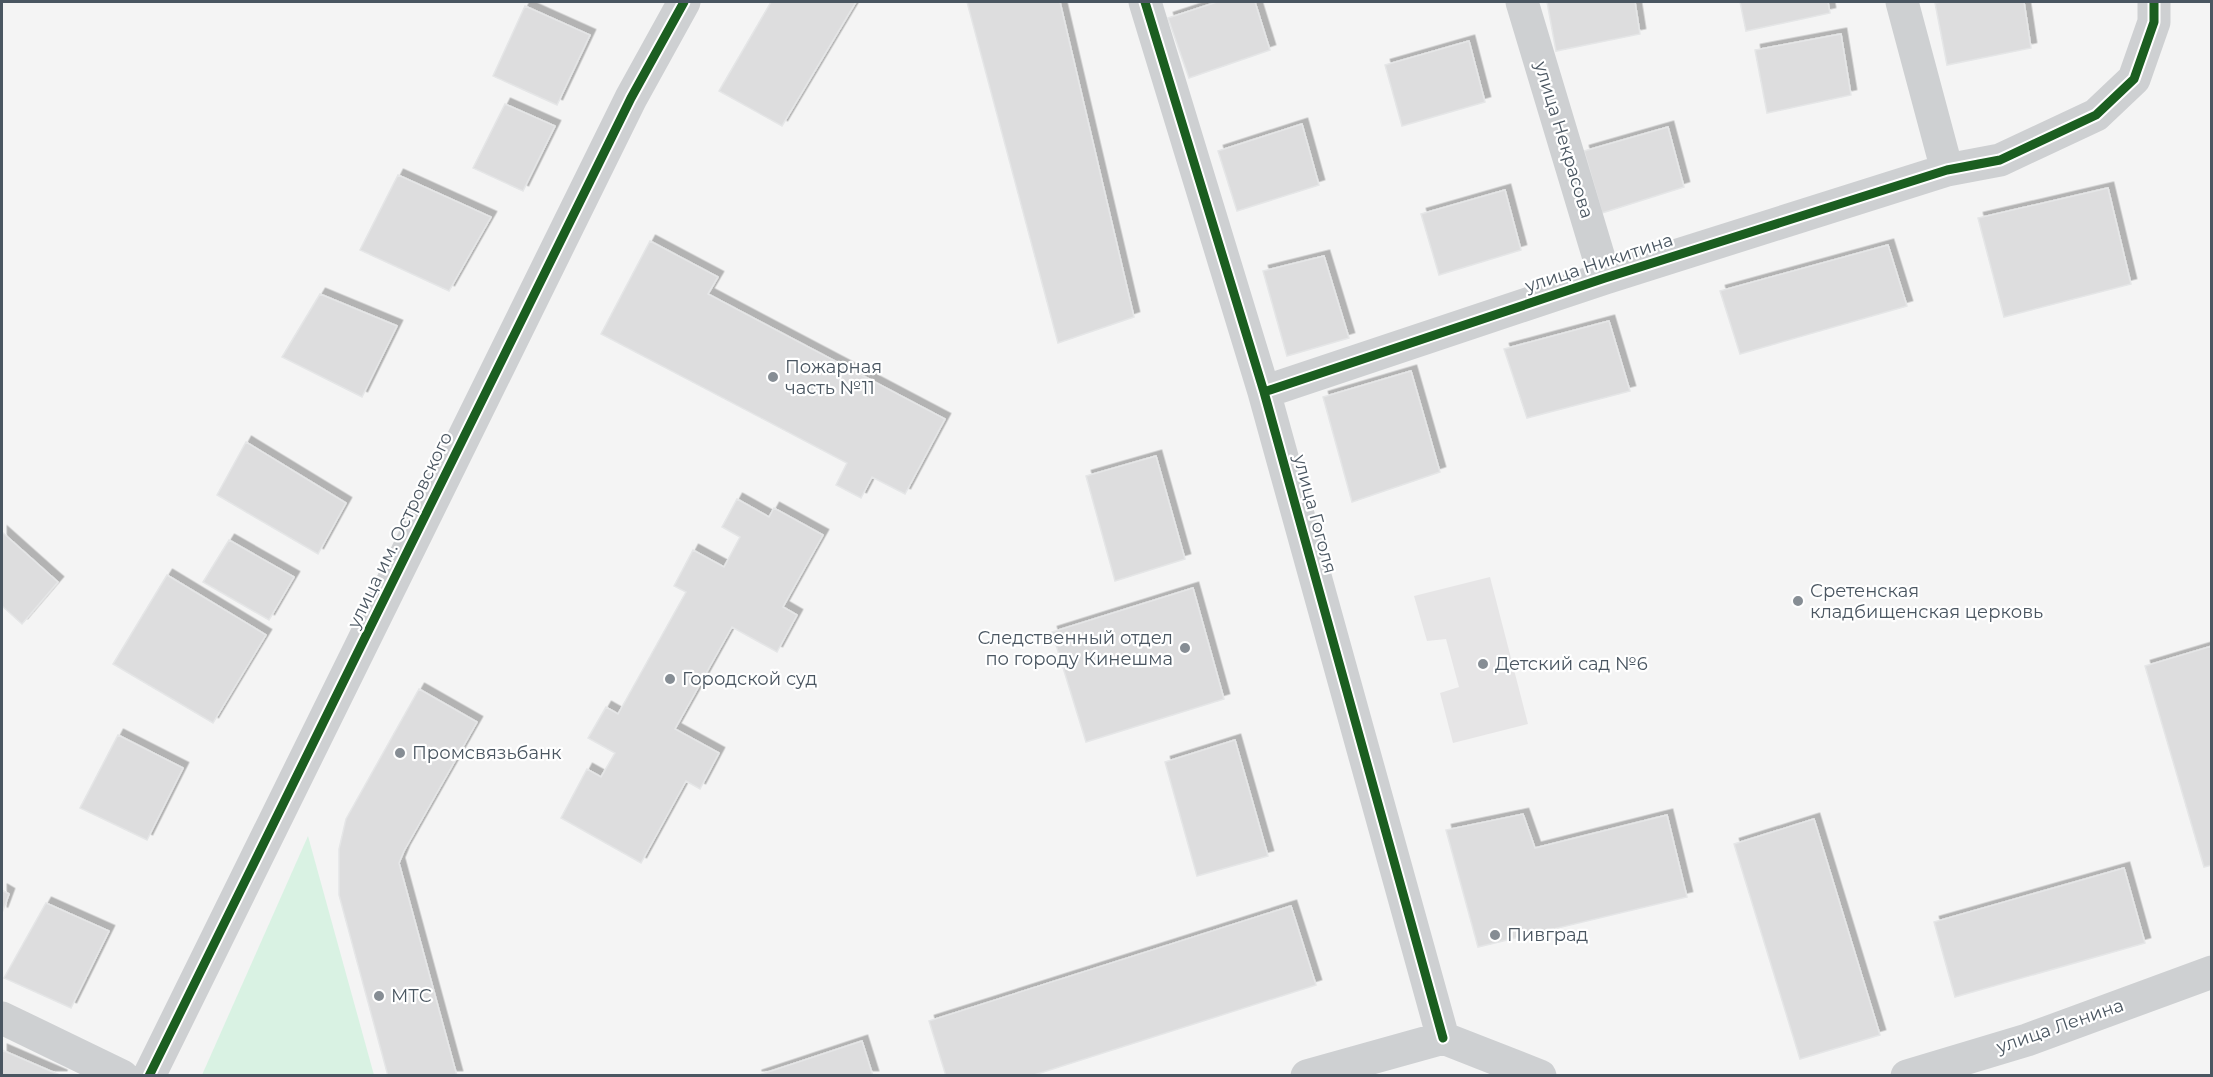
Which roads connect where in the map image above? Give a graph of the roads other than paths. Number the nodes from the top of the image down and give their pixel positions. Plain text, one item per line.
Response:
1 (684, 2) edge
2 (1145, 2) edge
3 (1522, 2) edge
4 (1902, 2) edge
5 (2154, 2) edge
6 (1947, 170) junction
7 (1605, 278) junction
8 (1264, 392) junction
9 (2211, 972) edge
10 (2, 1018) edge
11 (1443, 1038) junction
12 (122, 1076) edge
13 (149, 1076) edge
14 (1306, 1076) edge
15 (1540, 1076) edge
16 (1907, 1076) edge

1 - 13 street, улица им. Островского
2 - 8 street, улица Гоголя
3 - 7 street, улица Некрасова
4 - 6 street
5 - 6 street, улица Никитина
6 - 7 street, улица Никитина
7 - 8 street, улица Никитина
8 - 11 street, улица Гоголя
9 - 16 street, улица Ленина
10 - 12 street
11 - 14 street
11 - 15 street

